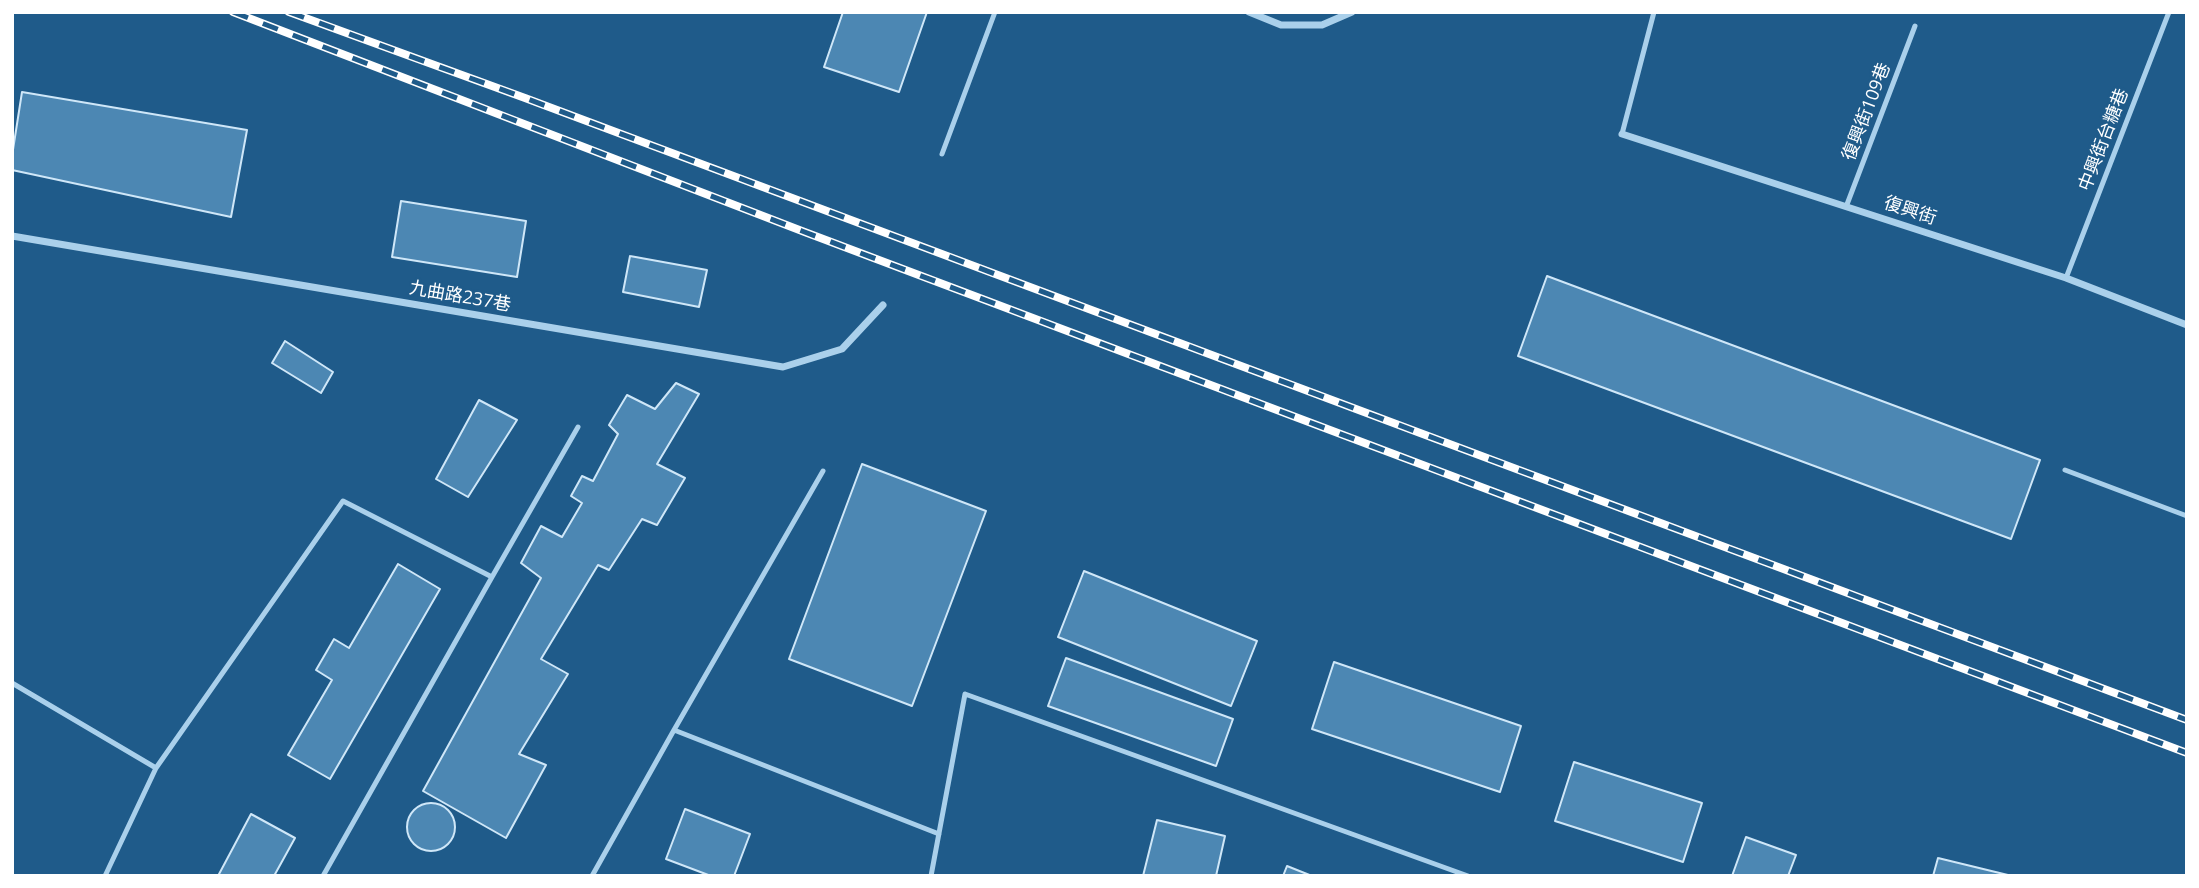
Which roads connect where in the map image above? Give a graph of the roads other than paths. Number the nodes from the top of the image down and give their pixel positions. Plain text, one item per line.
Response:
1 (995, 12) edge
2 (1249, 12) edge
3 (1352, 12) edge
4 (1654, 12) edge
5 (2169, 12) edge
6 (1915, 26) dead end
7 (1622, 134) joint
8 (942, 154) dead end
9 (1846, 207) junction
10 (12, 236) edge
11 (2066, 278) junction
12 (883, 305) dead end
13 (2187, 325) edge
14 (578, 427) dead end
15 (2065, 470) dead end
16 (824, 471) dead end
17 (2187, 516) edge
18 (492, 577) junction
19 (12, 682) edge
20 (674, 730) junction
21 (156, 768) junction
22 (939, 834) junction
23 (105, 876) edge
24 (323, 876) edge
25 (592, 876) edge
26 (932, 876) edge
27 (1468, 876) edge

1 - 8 lane
2 - 3 street
4 - 7 lane
5 - 11 lane, 中興街台糖巷
6 - 9 lane, 復興街109巷
7 - 9 street, 復興街
9 - 11 street, 復興街
10 - 12 street, 九曲路237巷
11 - 13 street, 復興街
14 - 18 lane
15 - 17 lane
16 - 20 lane
18 - 21 lane
18 - 24 lane
19 - 21 lane
20 - 22 lane
20 - 25 lane
21 - 23 lane
22 - 26 lane
22 - 27 lane

